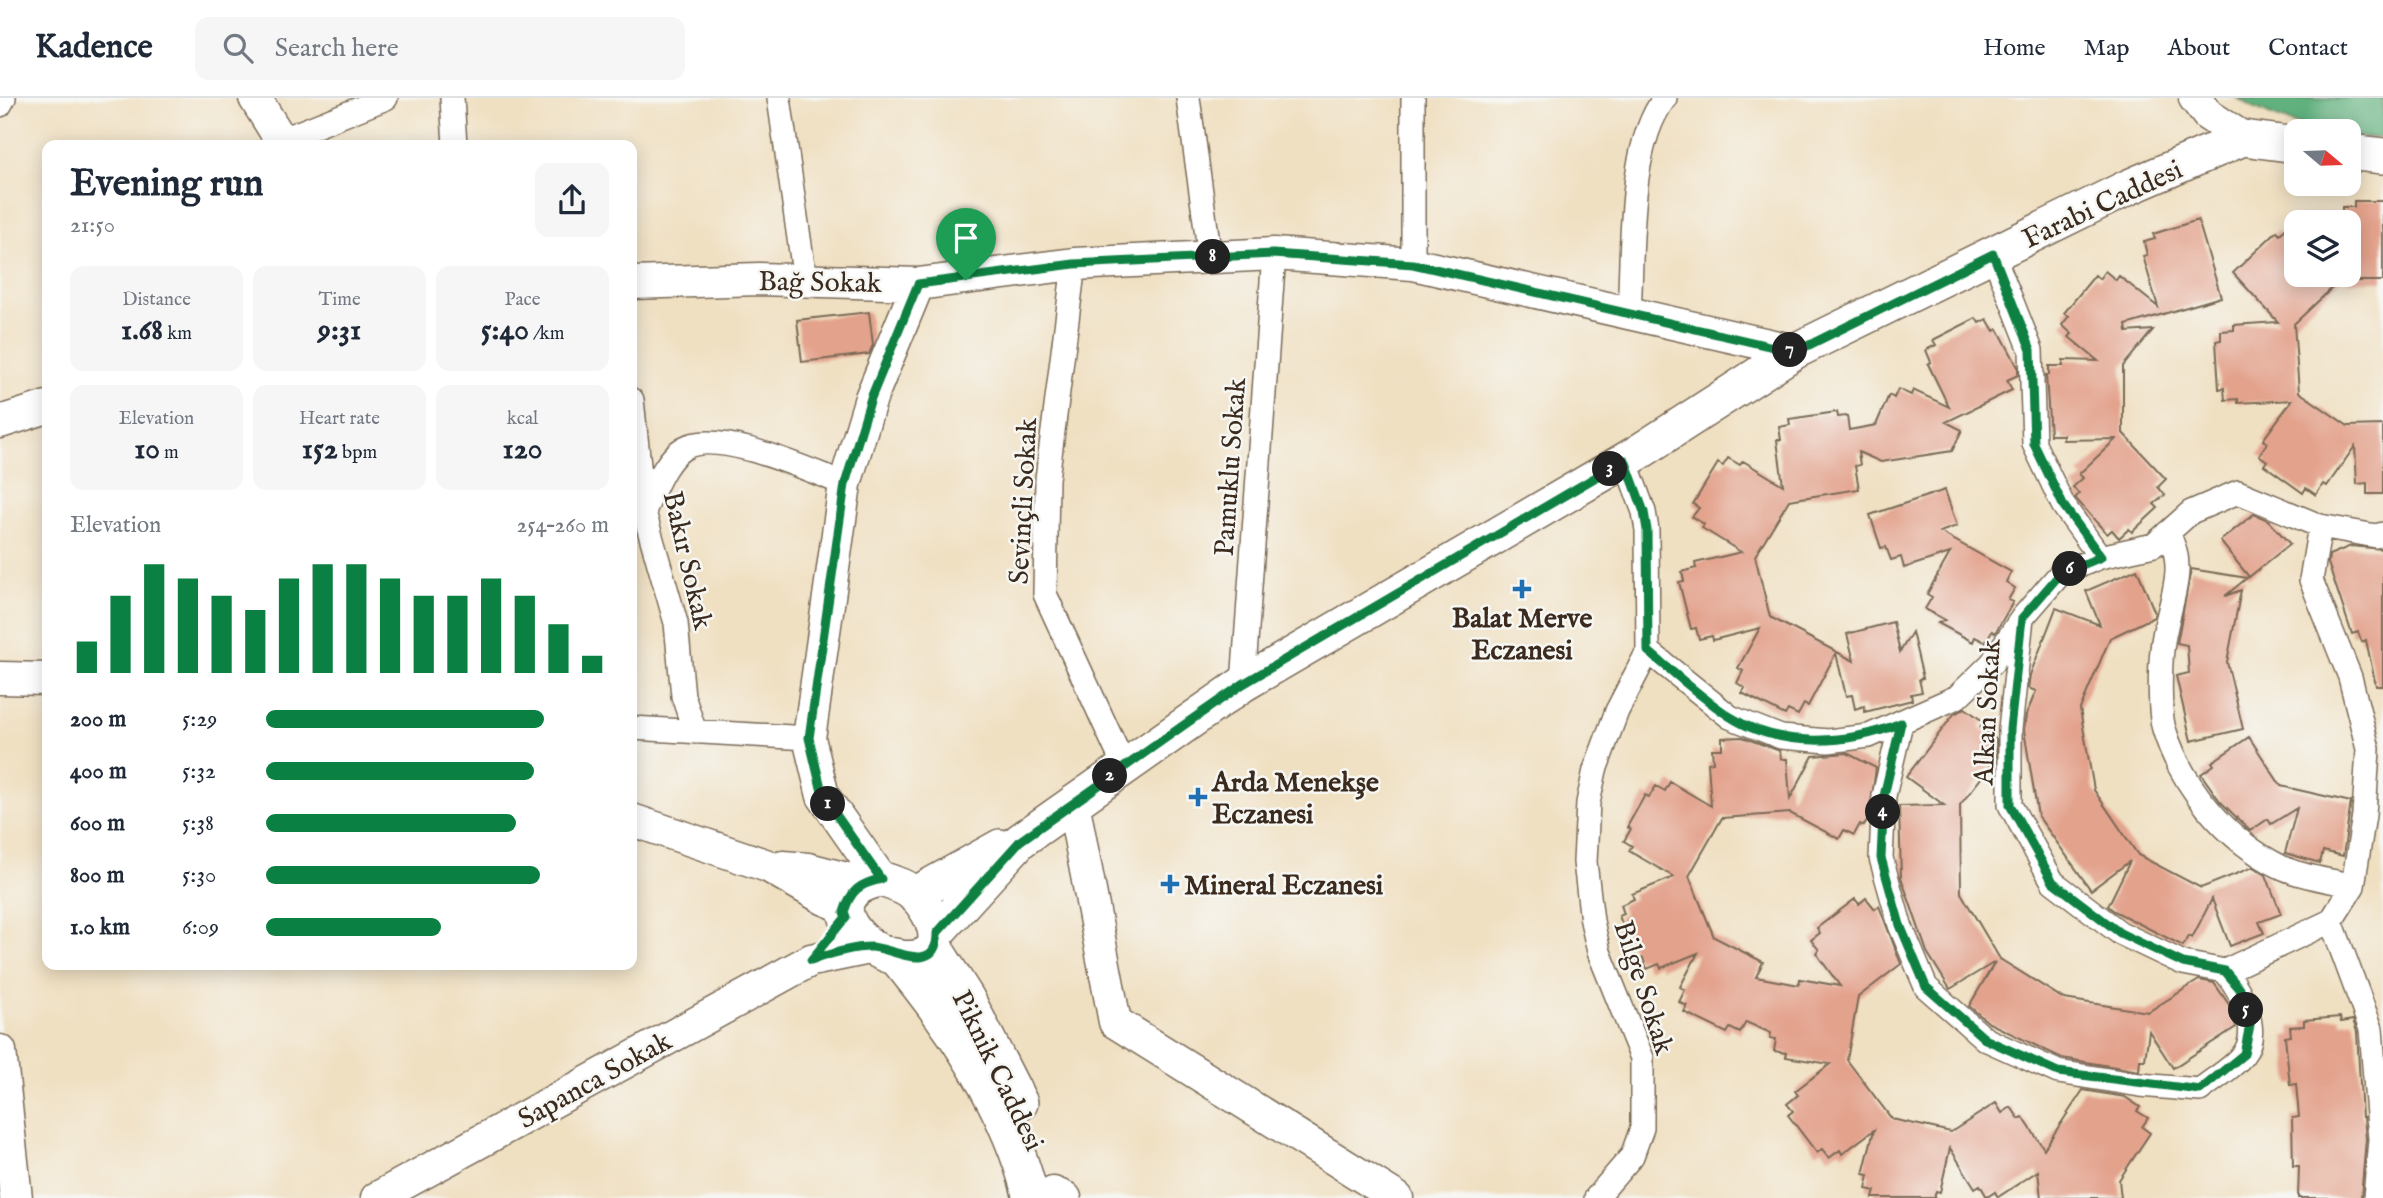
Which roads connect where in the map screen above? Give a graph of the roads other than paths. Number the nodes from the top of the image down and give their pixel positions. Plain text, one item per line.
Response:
1 (4, 98) edge
2 (255, 98) edge
3 (386, 98) edge
4 (452, 98) edge
5 (779, 98) edge
6 (1188, 98) edge
7 (1412, 98) edge
8 (1665, 98) edge
9 (2195, 98) edge
10 (0, 105) edge
11 (2243, 138) junction
12 (281, 140) edge
13 (290, 140) edge
14 (455, 140) edge
15 (2284, 143) edge
16 (2361, 153) edge
17 (2383, 156) edge
18 (1273, 254) junction
19 (1993, 254) junction
20 (1210, 257) junction
21 (1074, 264) junction
22 (1413, 264) junction
23 (805, 281) junction
24 (637, 283) edge
25 (918, 284) junction
26 (1629, 313) junction
27 (1795, 352) junction
28 (42, 409) edge
29 (0, 423) edge
30 (1625, 460) junction
31 (845, 484) junction
32 (637, 495) edge
33 (638, 514) edge
34 (2319, 526) junction
35 (2167, 533) junction
36 (2383, 534) edge
37 (2101, 557) junction
38 (2022, 618) junction
39 (1648, 651) junction
40 (0, 678) edge
41 (42, 679) edge
42 (1243, 684) junction
43 (1901, 723) junction
44 (637, 728) edge
45 (695, 732) junction
46 (809, 738) junction
47 (1124, 766) junction
48 (1073, 802) junction
49 (637, 822) edge
50 (1020, 841) junction
51 (2353, 886) junction
52 (915, 895) junction
53 (859, 897) junction
54 (2331, 921) junction
55 (936, 940) junction
56 (885, 951) junction
57 (811, 960) junction
58 (2225, 971) junction
59 (0, 1051) edge
60 (412, 1190) edge
61 (1051, 1197) edge
62 (16, 1198) edge
63 (377, 1198) edge
64 (1397, 1198) edge
65 (1596, 1198) edge
66 (2375, 1198) edge

1 - 10 street
2 - 12 street
3 - 13 street
4 - 14 street
5 - 23 street
6 - 20 street
7 - 22 street
8 - 26 street
9 - 11 street
11 - 15 main road
11 - 19 main road, Farabi Caddesi
16 - 17 main road
18 - 20 street, Bağ Sokak
18 - 22 street, Bağ Sokak
18 - 42 street, Pamuklu Sokak
19 - 27 main road, Farabi Caddesi
19 - 37 street
20 - 21 street, Bağ Sokak
21 - 25 street, Bağ Sokak
21 - 47 street, Sevinçli Sokak
22 - 26 street, Bağ Sokak
23 - 24 street, Bağ Sokak
23 - 25 street, Bağ Sokak
25 - 31 street
26 - 27 street, Bağ Sokak
27 - 30 main road, Farabi Caddesi
28 - 29 street
30 - 39 street, Bilge Sokak
30 - 42 main road, Farabi Caddesi
31 - 33 street
31 - 46 street
32 - 33 street, Bakır Sokak
33 - 45 street, Bakır Sokak
34 - 35 street, Alkan Sokak
34 - 36 street, Alkan Sokak
34 - 51 street
35 - 37 street, Alkan Sokak
35 - 51 street
37 - 38 street, Alkan Sokak
38 - 43 street
38 - 58 street, Alkan Sokak
39 - 43 street
39 - 65 street, Bilge Sokak
40 - 41 street
42 - 47 main road, Farabi Caddesi
43 - 58 street
44 - 45 street
45 - 46 street
46 - 53 street
47 - 48 main road, Farabi Caddesi
48 - 50 main road, Farabi Caddesi
48 - 64 street
49 - 53 street
50 - 52 main road
50 - 55 main road
51 - 54 street
52 - 53 main road
52 - 55 main road
53 - 56 main road
53 - 57 street, Sapanca Sokak
54 - 58 street
54 - 66 street
55 - 56 main road
55 - 61 main road, Piknik Caddesi
56 - 57 street, Sapanca Sokak
56 - 61 main road, Piknik Caddesi
57 - 60 street, Sapanca Sokak
59 - 62 street
60 - 63 street, Sapanca Sokak

